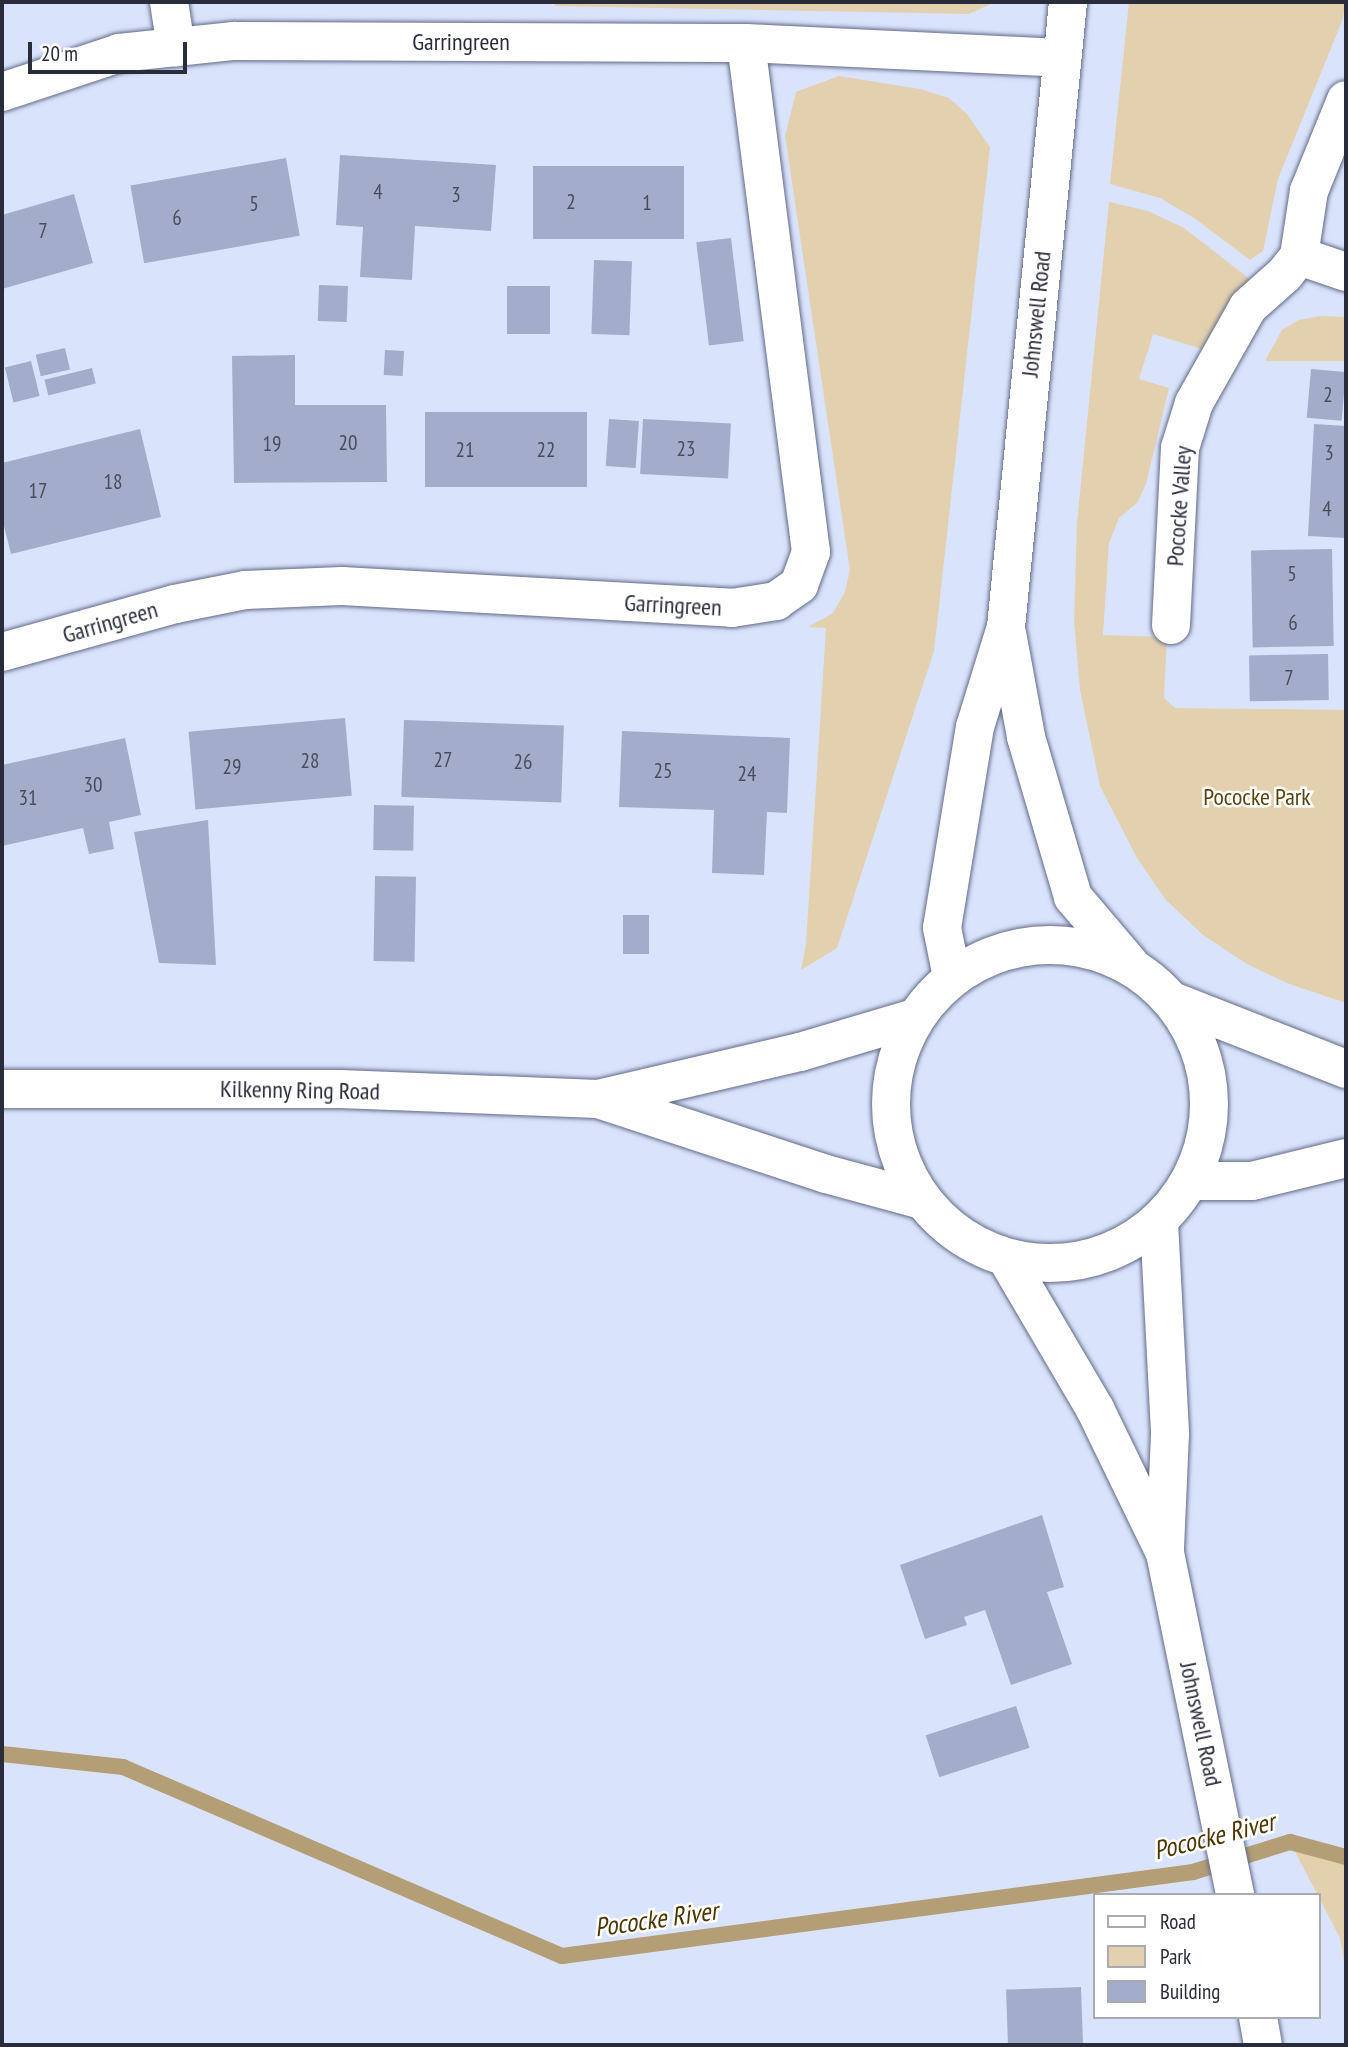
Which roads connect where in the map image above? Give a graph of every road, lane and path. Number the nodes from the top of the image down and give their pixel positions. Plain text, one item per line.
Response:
1 (169, 2) edge
2 (1068, 2) edge
3 (746, 43) junction
4 (176, 47) junction
5 (1062, 58) junction
6 (2, 92) edge
7 (1346, 100) edge
8 (1298, 256) junction
9 (1346, 272) edge
10 (1171, 625) dead end
11 (1006, 627) junction
12 (2, 652) edge
13 (1129, 964) junction
14 (952, 977) junction
15 (1175, 1002) junction
16 (911, 1019) junction
17 (1346, 1069) edge
18 (2, 1089) edge
19 (598, 1099) junction
20 (1346, 1158) edge
21 (1191, 1181) junction
22 (922, 1200) junction
23 (1159, 1222) junction
24 (1007, 1259) junction
25 (1165, 1553) junction
26 (1235, 1893) edge
27 (1258, 2019) edge
28 (1263, 2045) edge

1 - 4 street
2 - 5 street, Johnswell Road
3 - 4 street, Garringreen
3 - 5 street, Garringreen
3 - 12 street, Garringreen
4 - 6 street, Garringreen
5 - 11 street, Johnswell Road
7 - 8 street
8 - 9 street
8 - 10 street, Pococke Valley
11 - 13 street, Johnswell Road
11 - 14 street, Johnswell Road
13 - 14 street
13 - 15 street
14 - 16 street
15 - 17 street
15 - 21 street
16 - 19 street, Kilkenny Ring Road
16 - 22 street
18 - 19 street, Kilkenny Ring Road
19 - 22 street, Kilkenny Ring Road
20 - 21 street
21 - 23 street
22 - 24 street
23 - 24 street
23 - 25 street, Johnswell Road
24 - 25 street, Johnswell Road
25 - 26 street, Johnswell Road
27 - 28 street

